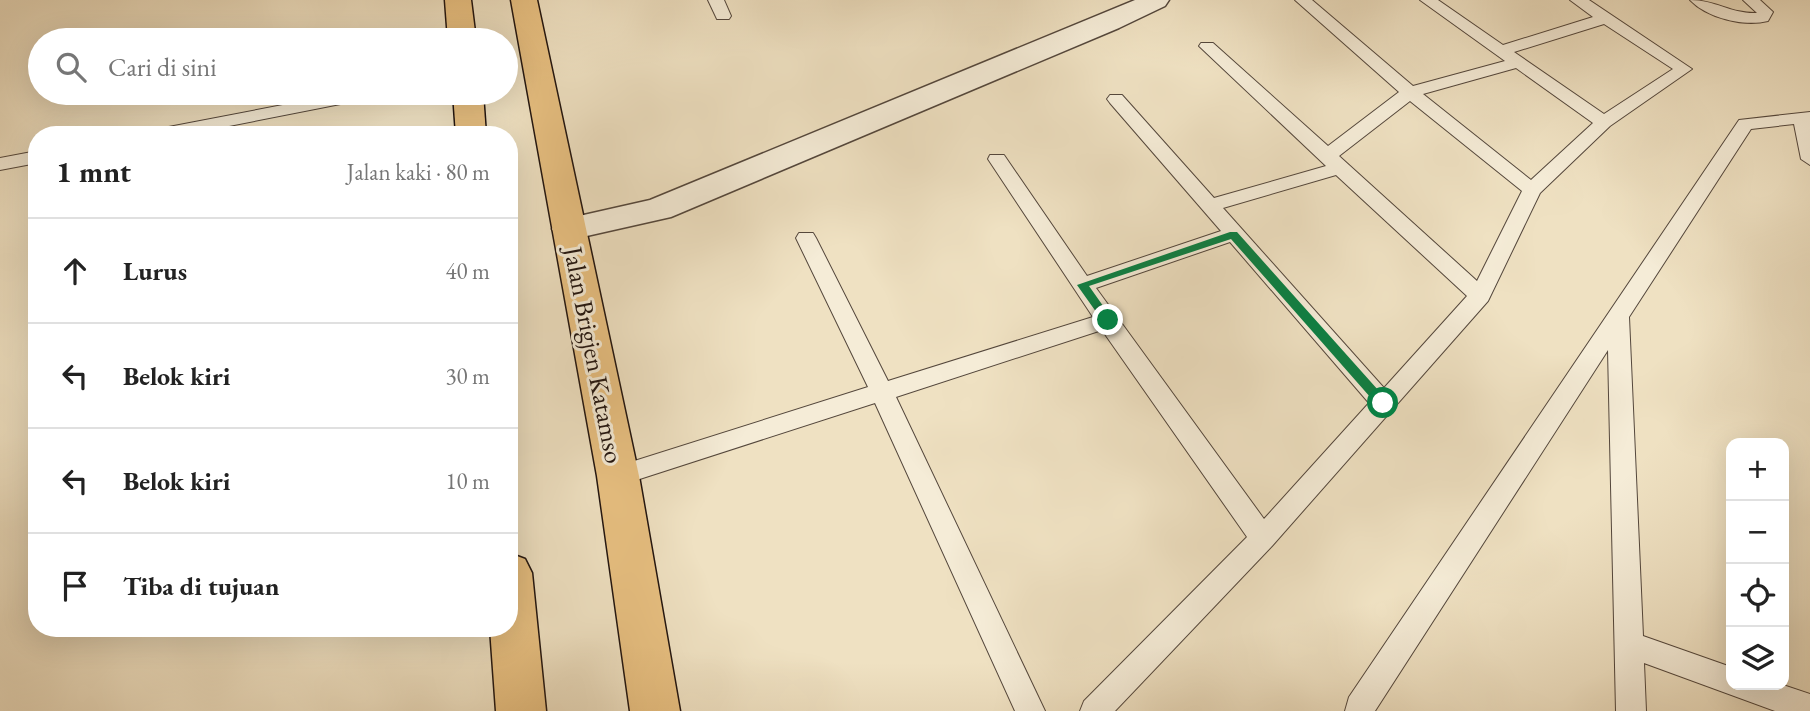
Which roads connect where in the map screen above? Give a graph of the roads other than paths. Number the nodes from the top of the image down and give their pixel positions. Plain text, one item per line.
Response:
1 (458, 0) edge
2 (524, 0) edge
3 (716, 0) edge
4 (1156, 0) edge
5 (1303, 0) edge
6 (1428, 0) edge
7 (1577, 0) edge
8 (1698, 0) edge
9 (1751, 0) edge
10 (723, 16) dead end
11 (1606, 18) junction
12 (461, 28) edge
13 (1207, 46) dead end
14 (1503, 50) junction
15 (1520, 62) junction
16 (1410, 92) junction
17 (1115, 99) dead end
18 (309, 105) edge
19 (469, 105) edge
20 (1807, 119) edge
21 (1604, 122) junction
22 (200, 126) edge
23 (470, 126) edge
24 (28, 159) edge
25 (997, 159) dead end
26 (1810, 159) edge
27 (1334, 162) junction
28 (0, 164) edge
29 (1532, 190) junction
30 (1209, 206) junction
31 (569, 229) junction
32 (1233, 234) junction
33 (806, 238) dead end
34 (1082, 285) junction
35 (1480, 296) junction
36 (1618, 313) junction
37 (1108, 320) junction
38 (882, 392) junction
39 (1383, 403) junction
40 (618, 476) junction
41 (1263, 538) junction
42 (515, 637) edge
43 (1629, 644) junction
44 (1726, 679) edge
45 (1757, 690) edge
46 (1810, 709) edge
47 (521, 711) edge
48 (655, 711) edge
49 (1030, 711) edge
50 (1095, 711) edge
51 (1360, 711) edge
52 (1631, 711) edge

1 - 12 highway
2 - 31 highway, Jalan Brigjen Katamso
3 - 10 lane
4 - 31 street
5 - 16 lane
6 - 14 lane
7 - 11 lane
8 - 9 lane
11 - 14 lane
11 - 21 lane
13 - 27 lane
14 - 15 lane
15 - 16 lane
15 - 21 lane
16 - 27 lane
16 - 29 lane
17 - 30 lane
18 - 22 lane
19 - 23 highway
20 - 26 lane
20 - 36 lane
21 - 29 lane
24 - 28 lane
25 - 34 lane
27 - 30 lane
27 - 35 lane
29 - 35 lane
30 - 32 lane
31 - 40 highway, Jalan Brigjen Katamso
32 - 34 lane
32 - 39 lane
33 - 38 lane
34 - 37 lane
35 - 39 lane
36 - 43 lane
36 - 51 lane
37 - 38 lane
37 - 41 lane
38 - 40 lane
38 - 49 lane
39 - 41 lane
40 - 48 highway, Jalan Brigjen Katamso
41 - 50 lane
42 - 47 highway
43 - 44 lane
43 - 52 lane
45 - 46 lane

